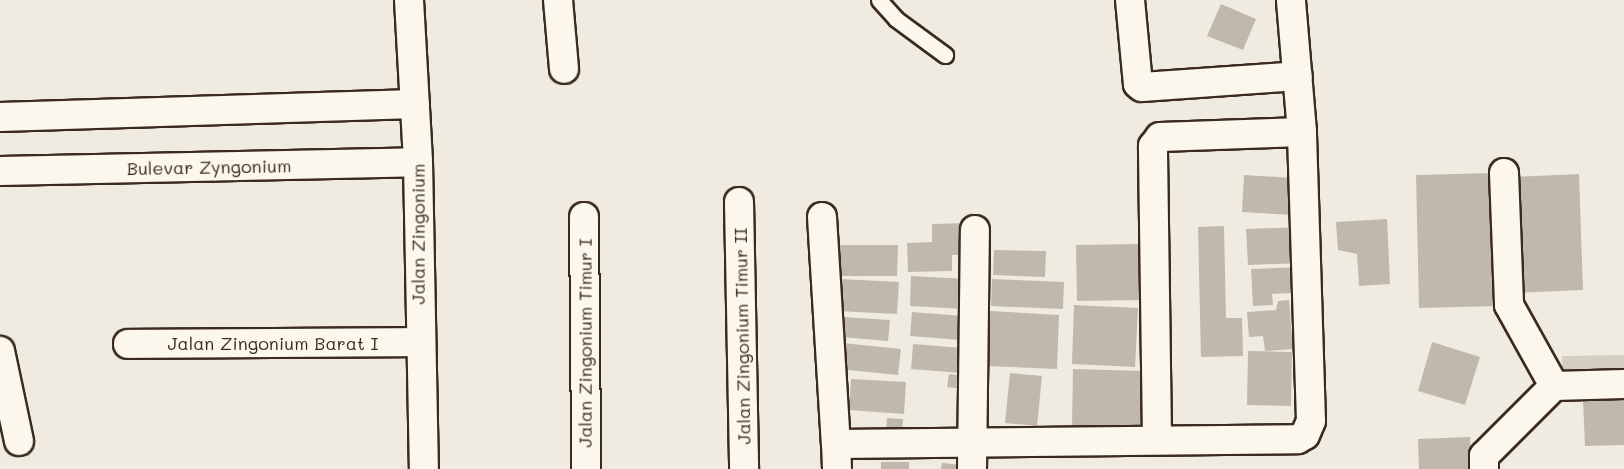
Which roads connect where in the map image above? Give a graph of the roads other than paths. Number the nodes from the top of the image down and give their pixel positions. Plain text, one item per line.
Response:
1 (409, 0) edge
2 (558, 0) edge
3 (879, 0) edge
4 (1130, 0) edge
5 (1291, 0) edge
6 (945, 54) dead end
7 (564, 69) dead end
8 (1298, 76) junction
9 (0, 117) edge
10 (1302, 132) junction
11 (416, 136) junction
12 (0, 171) edge
13 (1504, 173) dead end
14 (739, 202) dead end
15 (822, 217) dead end
16 (584, 218) dead end
17 (975, 230) dead end
18 (418, 342) junction
19 (128, 344) dead end
20 (0, 351) edge
21 (1624, 384) edge
22 (1554, 386) junction
23 (1157, 438) junction
24 (19, 441) dead end
25 (837, 457) edge
26 (972, 457) edge
27 (424, 469) edge
28 (586, 469) edge
29 (744, 469) edge
30 (1484, 469) edge

1 - 11 street, Jalan Zingonium
2 - 7 street
3 - 6 lane
4 - 8 street
5 - 8 street
8 - 10 street
9 - 11 street
10 - 23 street
10 - 23 street
11 - 12 street, Bulevar Zyngonium
11 - 18 street, Jalan Zingonium
13 - 22 street
14 - 29 street, Jalan Zingonium Timur II
15 - 25 street
16 - 28 street, Jalan Zingonium Timur I
17 - 26 street
18 - 19 street, Jalan Zingonium Barat I
18 - 27 street, Jalan Zingonium
20 - 24 street
21 - 22 street
22 - 30 street
23 - 26 street
25 - 26 street

